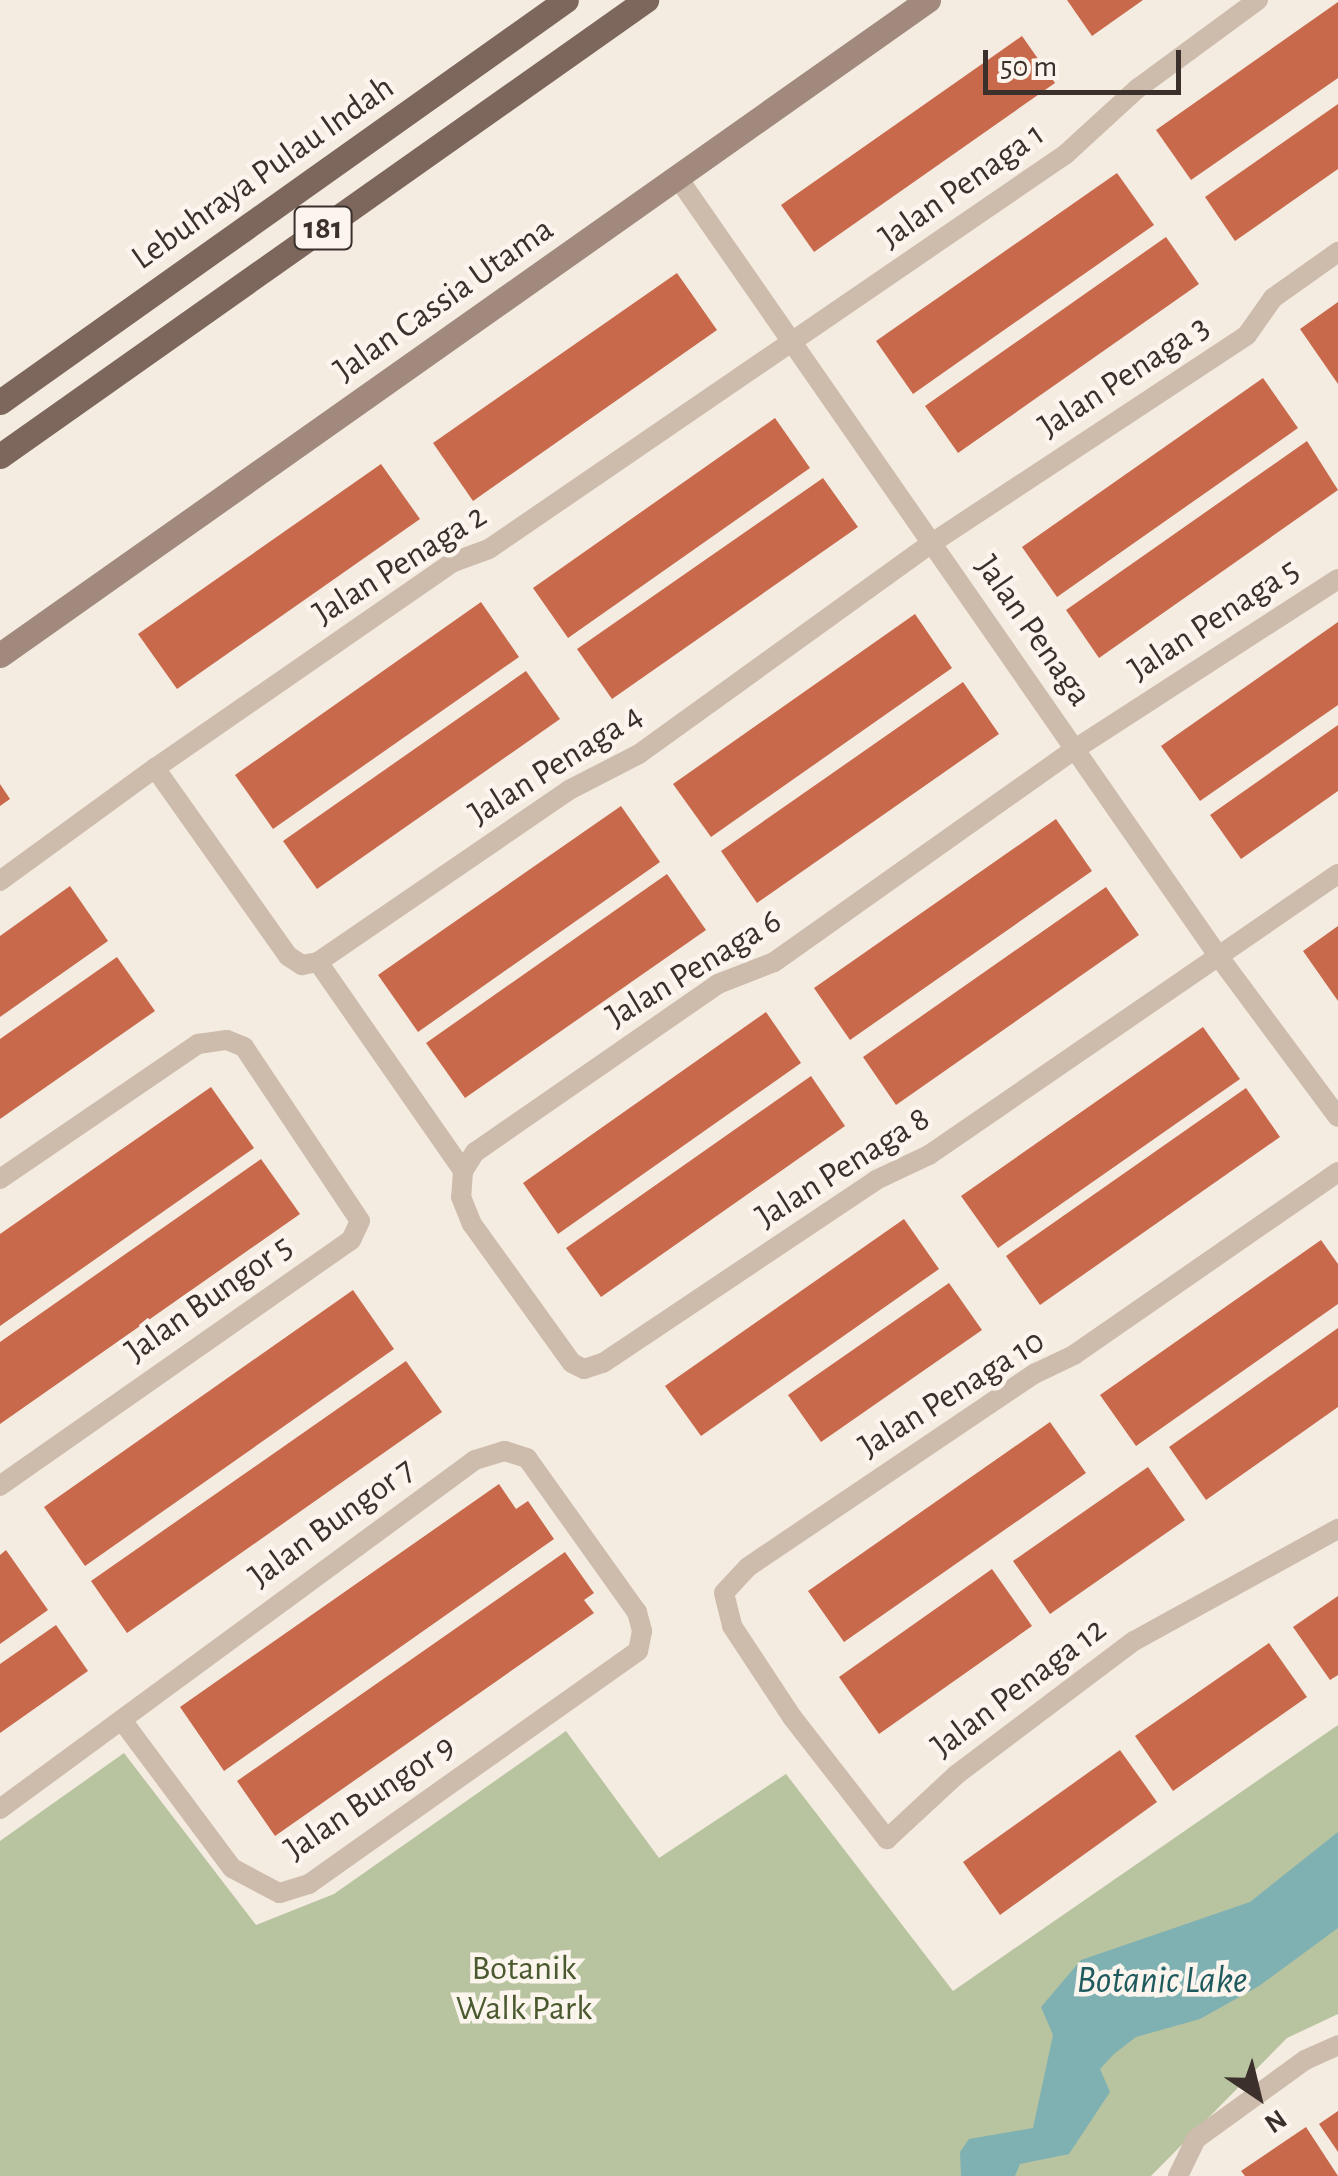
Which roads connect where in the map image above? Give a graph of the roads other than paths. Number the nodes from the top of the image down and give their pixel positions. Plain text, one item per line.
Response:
1 (566, 0) edge
2 (646, 0) edge
3 (928, 0) edge
4 (1258, 0) edge
5 (678, 178) junction
6 (1338, 252) edge
7 (790, 343) junction
8 (0, 402) edge
9 (0, 456) edge
10 (932, 543) junction
11 (1338, 579) edge
12 (0, 655) edge
13 (1075, 749) junction
14 (155, 768) junction
15 (1338, 874) edge
16 (0, 881) edge
17 (1219, 957) junction
18 (318, 962) junction
19 (1338, 1118) edge
20 (463, 1171) junction
21 (1338, 1172) edge
22 (0, 1180) edge
23 (0, 1486) edge
24 (1338, 1529) edge
25 (638, 1651) joint
26 (792, 1717) joint
27 (123, 1722) junction
28 (0, 1809) edge
29 (1338, 2045) edge
30 (1178, 2176) edge

1 - 8 main road, Lebuhraya Pulau Indah / 181
2 - 9 main road, 181
3 - 5 street, Jalan Cassia Utama
4 - 7 street, Jalan Penaga 1
5 - 7 street, Jalan Penaga
5 - 12 street, Jalan Cassia Utama
6 - 10 street, Jalan Penaga 3
7 - 10 street, Jalan Penaga
7 - 14 street, Jalan Penaga 2
10 - 13 street, Jalan Penaga
10 - 18 street, Jalan Penaga 4
11 - 13 street, Jalan Penaga 5
13 - 17 street, Jalan Penaga
13 - 20 street, Jalan Penaga 6
14 - 16 street, Jalan Penaga 2
14 - 18 street
15 - 17 street
17 - 19 street, Jalan Penaga
17 - 20 street, Jalan Penaga 8
18 - 20 street
21 - 26 street, Jalan Penaga 10
22 - 23 street, Jalan Bungor 5
24 - 26 street, Jalan Penaga 12
25 - 27 street, Jalan Bungor 9
25 - 27 street, Jalan Bungor 7
27 - 28 street, Jalan Bungor 7
29 - 30 street

